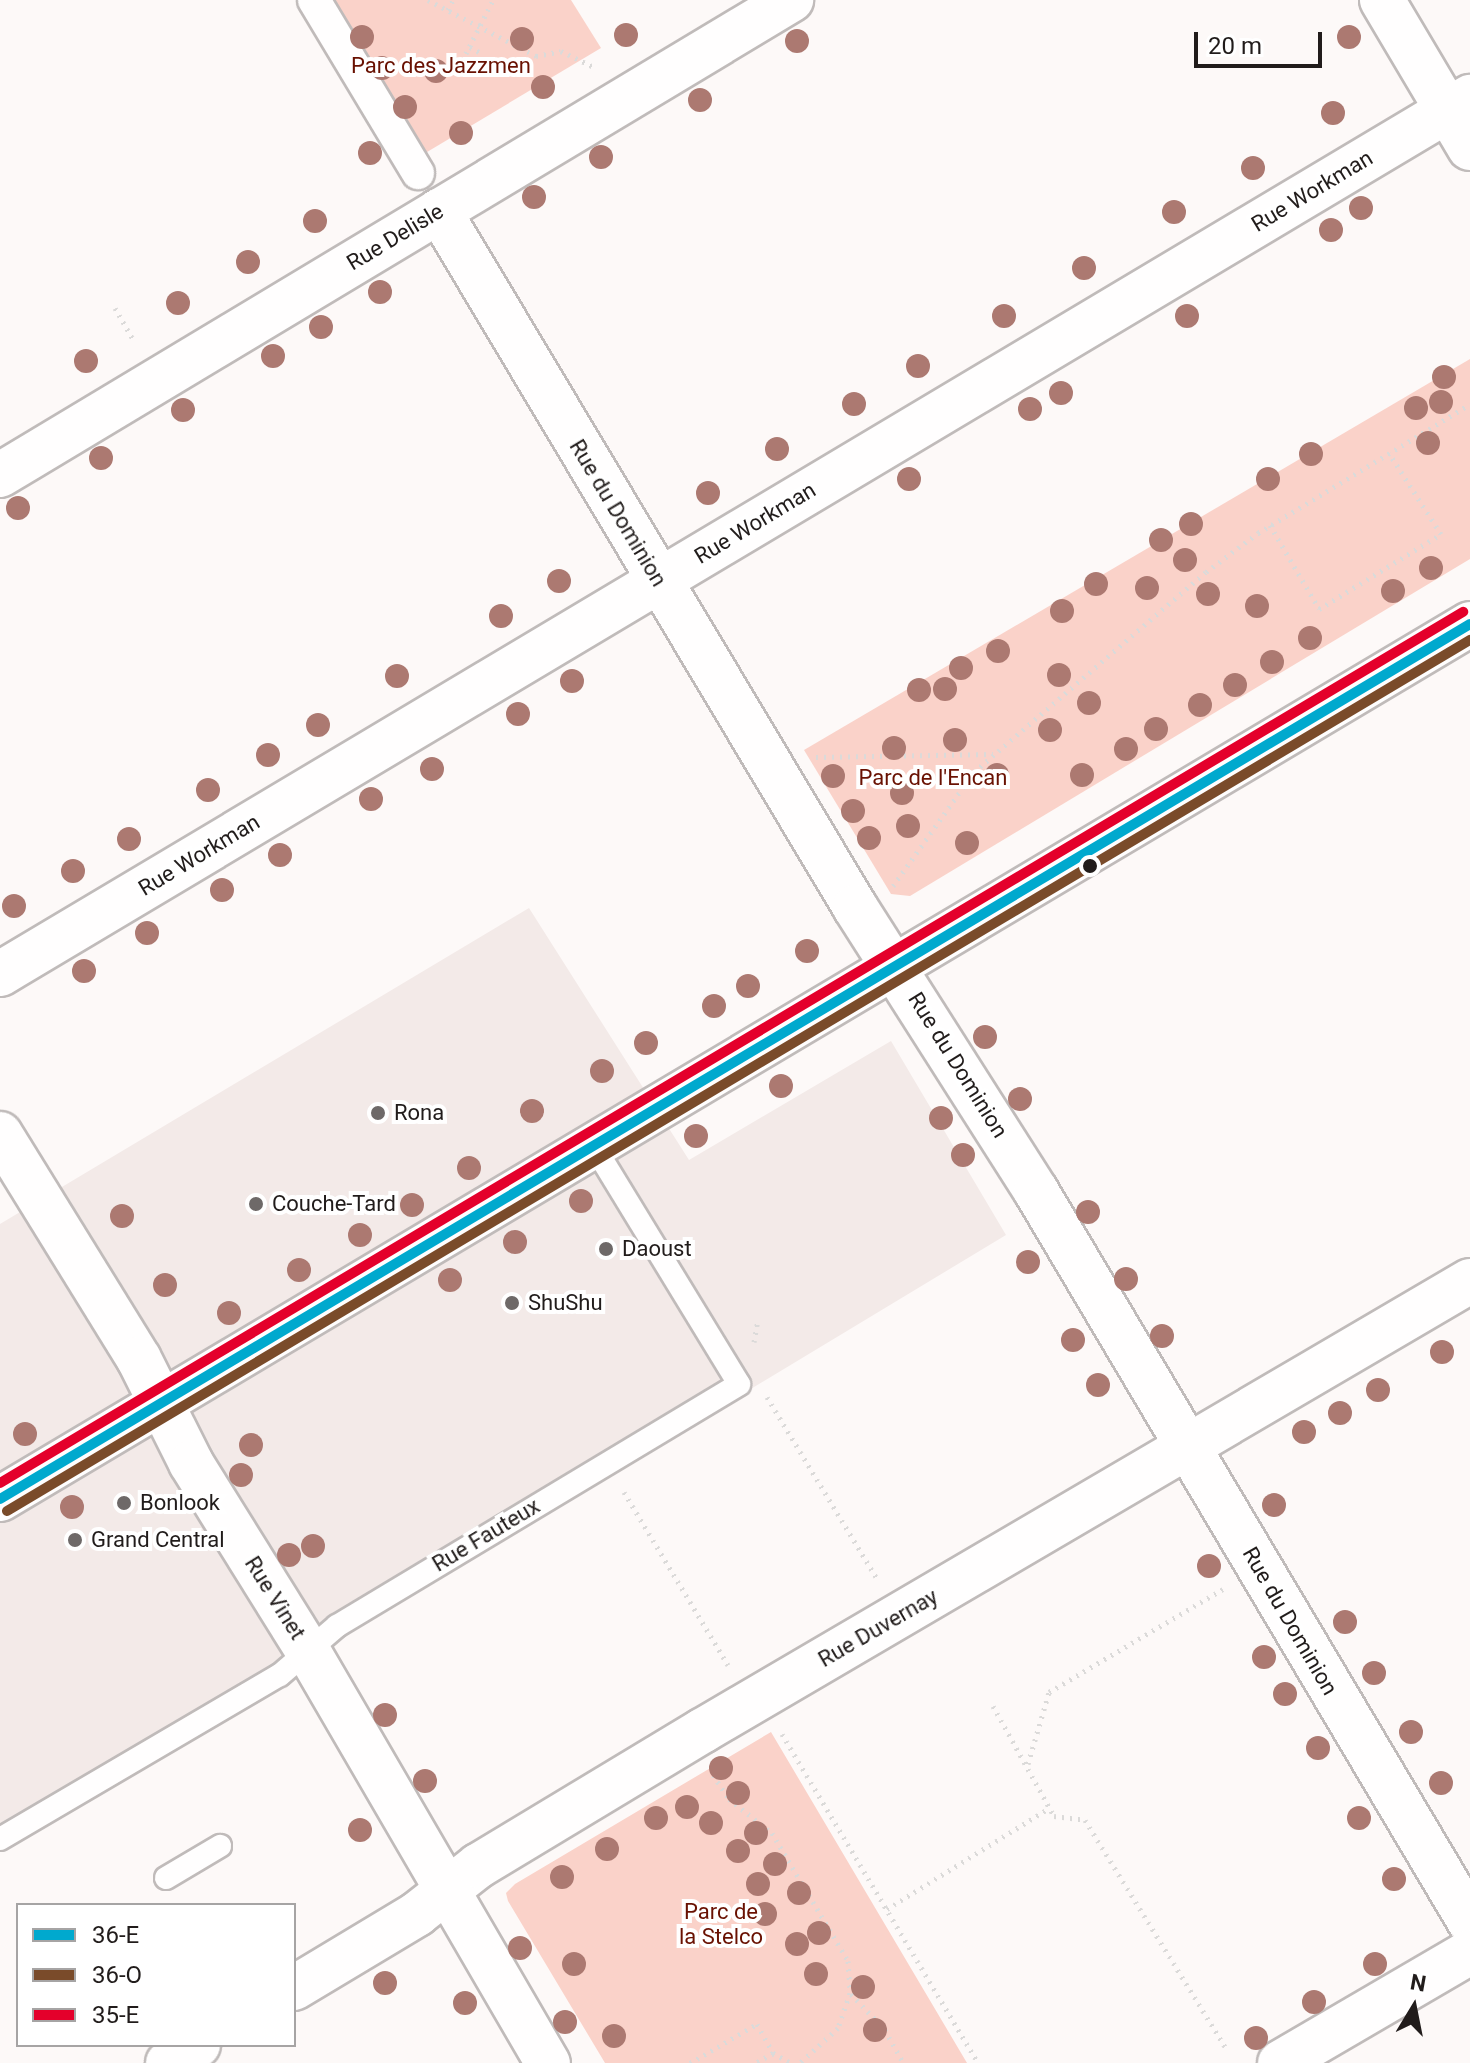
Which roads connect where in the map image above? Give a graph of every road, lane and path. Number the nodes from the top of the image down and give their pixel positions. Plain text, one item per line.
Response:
1 (314, 0) edge
2 (428, 0) edge
3 (453, 0) edge
4 (493, 0) edge
5 (791, 0) edge
6 (1382, 0) edge
7 (448, 10) junction
8 (481, 28) junction
9 (470, 47) junction
10 (481, 53) dead end
11 (595, 67) dead end
12 (455, 75) dead end
13 (1459, 104) edge
14 (1470, 148) edge
15 (418, 173) dead end
16 (439, 211) junction
17 (115, 308) dead end
18 (134, 341) dead end
19 (1470, 404) edge
20 (1389, 453) junction
21 (0, 475) edge
22 (1270, 525) junction
23 (658, 581) junction
24 (1470, 624) edge
25 (993, 754) junction
26 (804, 762) dead end
27 (886, 897) dead end
28 (896, 967) junction
29 (0, 974) edge
30 (0, 1134) edge
31 (593, 1145) junction
32 (1470, 1281) edge
33 (762, 1389) dead end
34 (161, 1402) junction
35 (1189, 1447) junction
36 (617, 1483) dead end
37 (0, 1499) edge
38 (1231, 1584) dead end
39 (884, 1591) dead end
40 (308, 1651) junction
41 (737, 1679) dead end
42 (993, 1706) dead end
43 (776, 1722) dead end
44 (1028, 1765) junction
45 (709, 1769) dead end
46 (1049, 1808) junction
47 (0, 1839) edge
48 (220, 1846) dead end
49 (166, 1878) dead end
50 (448, 1890) junction
51 (887, 1909) junction
52 (1470, 1922) edge
53 (1470, 1952) edge
54 (296, 1987) edge
55 (850, 1993) junction
56 (195, 2047) edge
57 (1226, 2048) dead end
58 (773, 2053) junction
59 (168, 2063) edge
60 (548, 2063) edge
61 (690, 2063) edge
62 (756, 2063) edge
63 (791, 2063) edge
64 (800, 2063) edge
65 (903, 2063) edge
66 (978, 2063) edge
67 (1280, 2063) edge

1 - 15 street
2 - 7 path
3 - 7 path
4 - 8 path
5 - 16 street, Rue Delisle
6 - 13 street
7 - 8 path
8 - 9 path
8 - 11 path
9 - 10 path
9 - 12 path
13 - 14 street
13 - 23 street, Rue Workman
16 - 21 street, Rue Delisle
16 - 23 street, Rue du Dominion
17 - 18 path
19 - 20 path
20 - 22 path
20 - 22 path
22 - 25 path
23 - 28 street, Rue du Dominion
23 - 29 street, Rue Workman
24 - 28 street
25 - 26 path
25 - 27 path
28 - 31 street
28 - 35 street, Rue du Dominion
30 - 34 street, Rue Vinet
31 - 34 street
31 - 40 lane, Rue Fauteux
32 - 35 street, Rue Duvernay
33 - 39 path
34 - 37 street
34 - 40 street, Rue Vinet
35 - 50 street, Rue Duvernay
35 - 52 street, Rue du Dominion
36 - 41 path
38 - 44 path
40 - 47 lane, Rue Fauteux
40 - 50 street, Rue Vinet
42 - 44 path
43 - 51 path
44 - 46 path
45 - 55 path
46 - 51 path
46 - 57 path
48 - 49 lane
50 - 54 street, Rue Duvernay
50 - 60 street, Rue Vinet
51 - 66 path
53 - 67 street
55 - 64 path
55 - 65 path
56 - 59 street
58 - 61 path
58 - 62 path
58 - 63 path

